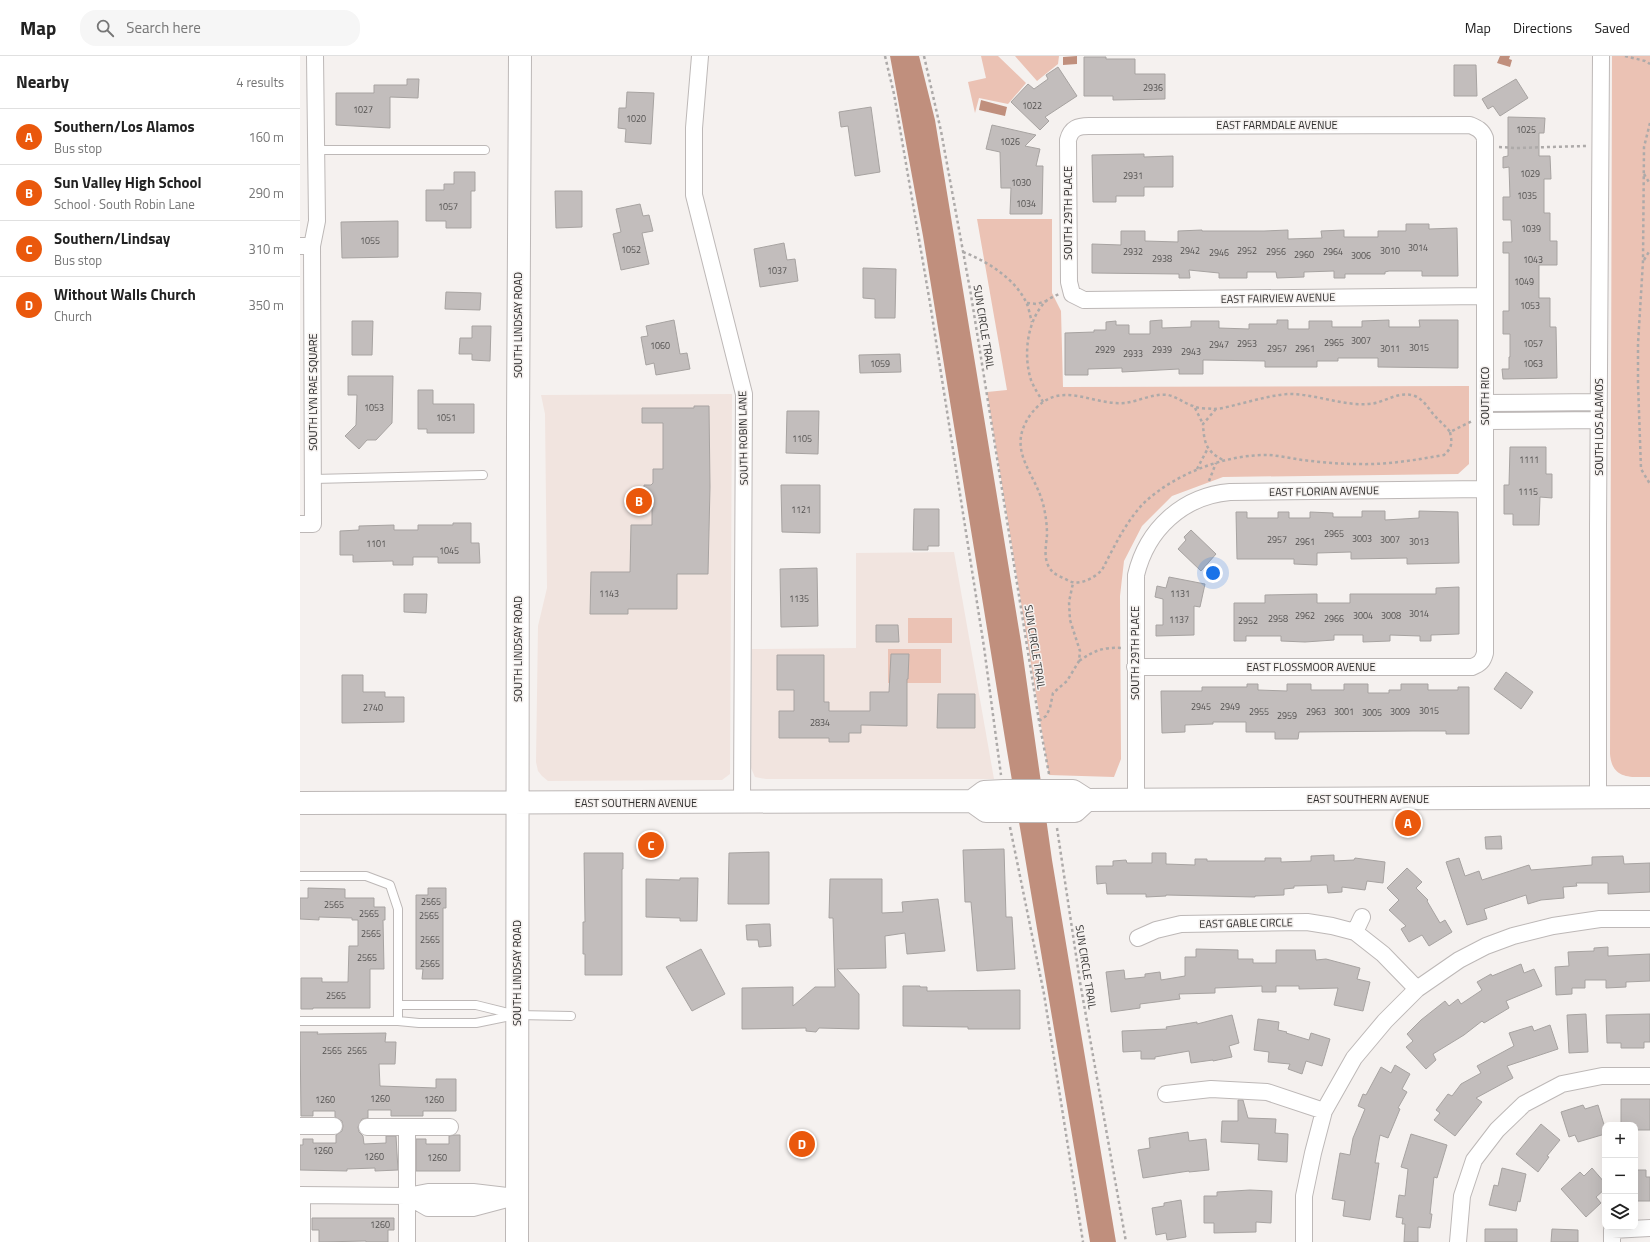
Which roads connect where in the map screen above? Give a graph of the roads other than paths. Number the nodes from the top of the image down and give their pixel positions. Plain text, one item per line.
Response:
1 (315, 56) edge
2 (520, 56) edge
3 (700, 56) edge
4 (1601, 56) edge
5 (1070, 132) joint
6 (1483, 132) joint
7 (316, 150) junction
8 (485, 150) dead end
9 (306, 246) edge
10 (1071, 291) joint
11 (1485, 296) junction
12 (1599, 402) junction
13 (1485, 412) junction
14 (1599, 420) junction
15 (483, 475) dead end
16 (313, 479) junction
17 (1484, 489) junction
18 (1170, 518) joint
19 (300, 524) edge
20 (1483, 659) joint
21 (1135, 667) junction
22 (1650, 797) edge
23 (1598, 798) junction
24 (1136, 800) junction
25 (300, 803) edge
26 (518, 803) junction
27 (742, 803) junction
28 (300, 876) edge
29 (1362, 917) dead end
30 (1650, 919) edge
31 (1355, 932) junction
32 (1138, 938) dead end
33 (1417, 990) junction
34 (398, 1005) junction
35 (517, 1015) junction
36 (571, 1016) dead end
37 (300, 1020) edge
38 (398, 1021) junction
39 (1650, 1076) edge
40 (1166, 1094) dead end
41 (1324, 1111) junction
42 (300, 1126) edge
43 (334, 1126) dead end
44 (367, 1127) dead end
45 (407, 1127) junction
46 (450, 1127) dead end
47 (301, 1195) edge
48 (407, 1196) junction
49 (516, 1197) junction
50 (1650, 1228) edge
51 (1612, 1236) edge
52 (302, 1242) edge
53 (407, 1242) edge
54 (517, 1242) edge
55 (1304, 1242) edge
56 (1458, 1242) edge

1 - 7 street, SOUTH LYN RAE SQUARE
2 - 26 main road, SOUTH LINDSAY ROAD
3 - 27 street, SOUTH ROBIN LANE
4 - 12 street, SOUTH LOS ALAMOS
5 - 6 street, EAST FARMDALE AVENUE
5 - 10 street, SOUTH 29TH PLACE
6 - 11 street, SOUTH RICO
7 - 8 lane
7 - 9 street, SOUTH LYN RAE SQUARE
9 - 16 street, SOUTH LYN RAE SQUARE
10 - 11 street, EAST FAIRVIEW AVENUE
11 - 13 street, SOUTH RICO
12 - 13 street
12 - 14 street, SOUTH LOS ALAMOS
13 - 14 street
13 - 17 street, SOUTH RICO
14 - 23 street, SOUTH LOS ALAMOS
15 - 16 lane
16 - 19 street, SOUTH LYN RAE SQUARE
17 - 18 street, EAST FLORIAN AVENUE
17 - 20 street, SOUTH RICO
18 - 21 street, SOUTH 29TH PLACE
20 - 21 street, EAST FLOSSMOOR AVENUE
21 - 24 street, SOUTH 29TH PLACE
22 - 23 main road, EAST SOUTHERN AVENUE
23 - 24 main road, EAST SOUTHERN AVENUE
24 - 27 main road, EAST SOUTHERN AVENUE
25 - 26 main road, EAST SOUTHERN AVENUE
26 - 27 main road, EAST SOUTHERN AVENUE
26 - 35 main road, SOUTH LINDSAY ROAD
28 - 34 lane
29 - 31 street
30 - 33 street
31 - 32 street, EAST GABLE CIRCLE
31 - 33 street, EAST GABLE CIRCLE
33 - 41 street
34 - 35 lane
34 - 38 lane
35 - 36 lane
35 - 38 lane
35 - 49 main road, SOUTH LINDSAY ROAD
37 - 38 lane
39 - 56 street
40 - 41 street
41 - 55 street
42 - 43 street
44 - 45 street
45 - 46 street
45 - 48 street
47 - 48 street
47 - 52 street
48 - 49 street
48 - 53 street
49 - 54 main road, SOUTH LINDSAY ROAD
50 - 51 street

